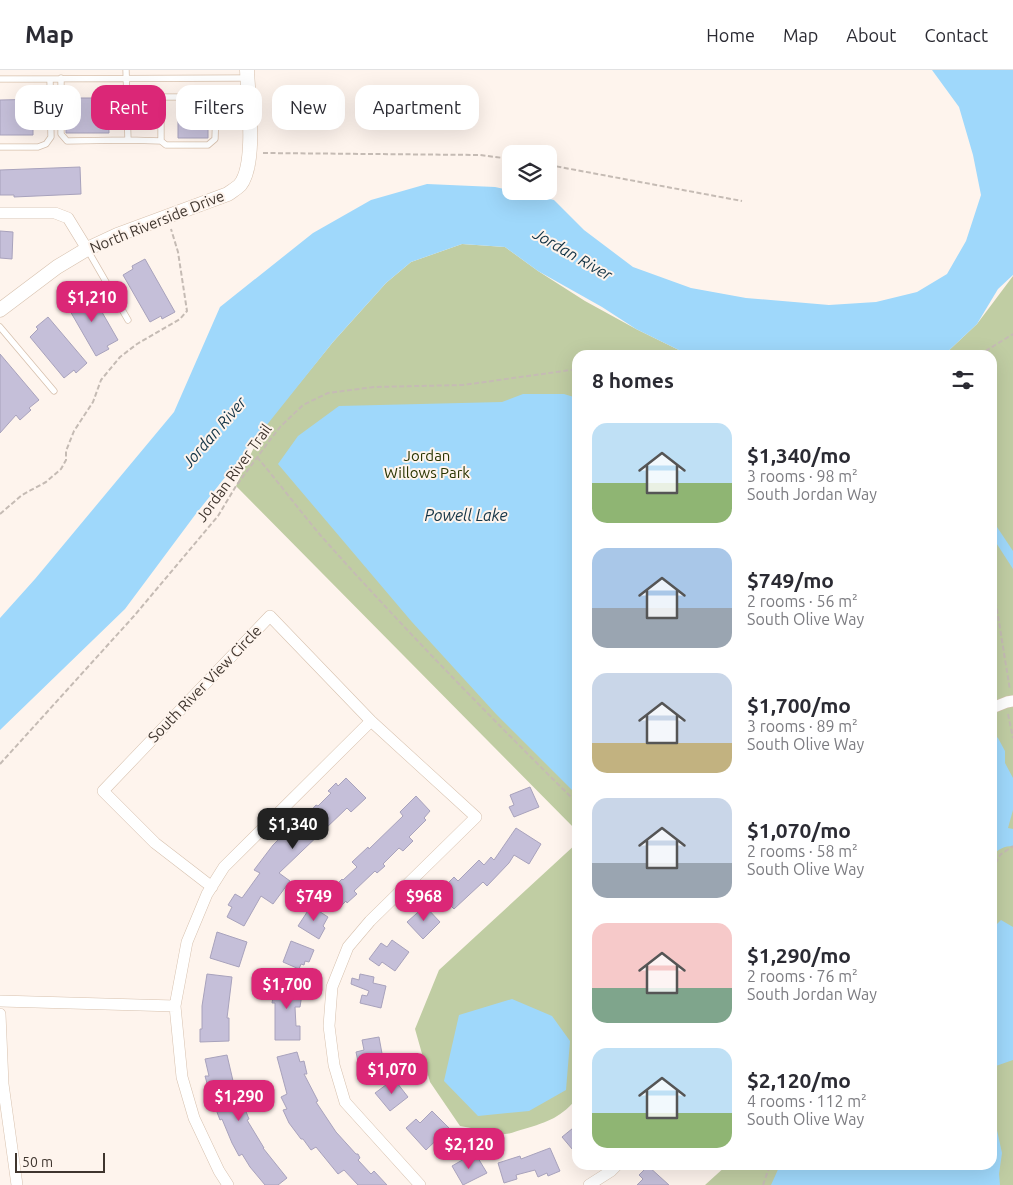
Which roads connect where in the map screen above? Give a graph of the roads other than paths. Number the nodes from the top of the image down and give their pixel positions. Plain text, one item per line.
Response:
1 (126, 70) edge
2 (247, 74) edge
3 (50, 78) junction
4 (61, 78) junction
5 (127, 78) junction
6 (0, 79) edge
7 (127, 85) edge
8 (166, 97) edge
9 (128, 130) edge
10 (161, 130) edge
11 (128, 140) junction
12 (161, 140) junction
13 (0, 147) edge
14 (0, 213) edge
15 (87, 250) junction
16 (0, 310) edge
17 (128, 320) dead end
18 (0, 327) edge
19 (54, 390) dead end
20 (1013, 701) edge
21 (997, 706) edge
22 (371, 721) junction
23 (212, 887) junction
24 (0, 1001) edge
25 (175, 1006) junction
26 (0, 1014) edge
27 (612, 1170) edge
28 (17, 1185) edge
29 (228, 1185) edge
30 (420, 1185) edge
31 (589, 1185) edge

1 - 5 lane
2 - 5 lane
2 - 15 street, North Riverside Drive
3 - 4 lane
3 - 6 lane
3 - 13 lane
4 - 5 lane
4 - 11 lane
5 - 7 lane
8 - 12 lane
9 - 11 lane
10 - 12 lane
11 - 12 lane
14 - 15 street
15 - 16 street, North Riverside Drive
15 - 17 lane
18 - 19 lane
20 - 21 street
22 - 23 street
22 - 23 street, South River View Circle
22 - 30 street, South River View Circle
23 - 25 street
24 - 25 street
25 - 29 street
26 - 28 street
27 - 31 street

